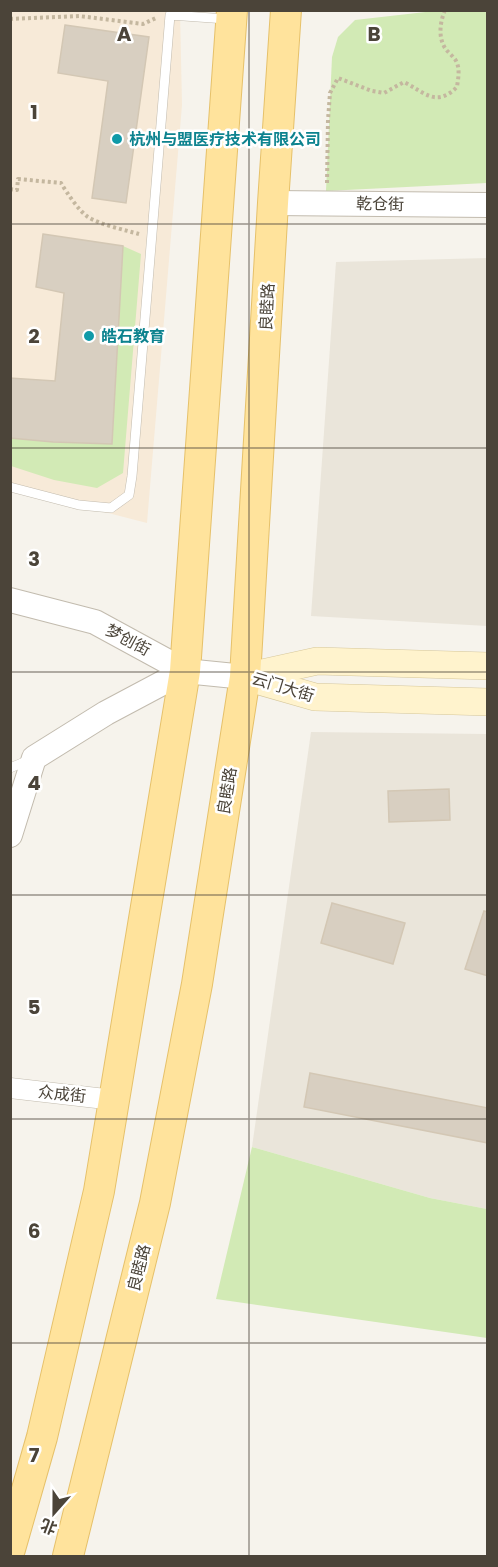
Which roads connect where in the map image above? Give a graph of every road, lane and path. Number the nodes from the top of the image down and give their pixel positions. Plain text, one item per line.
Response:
1 (286, 10) edge
2 (445, 10) edge
3 (170, 13) edge
4 (232, 15) edge
5 (10, 19) edge
6 (143, 24) dead end
7 (10, 189) edge
8 (273, 203) junction
9 (327, 204) junction
10 (488, 206) edge
11 (152, 238) junction
12 (10, 487) edge
13 (10, 600) edge
14 (488, 666) edge
15 (185, 671) junction
16 (245, 677) junction
17 (488, 702) edge
18 (34, 758) junction
19 (10, 768) edge
20 (10, 835) edge
21 (10, 1088) edge
22 (114, 1100) junction
23 (10, 1548) edge
24 (68, 1557) edge

1 - 8 main road, 良睦路
2 - 9 path
3 - 4 lane
3 - 11 lane
4 - 15 main road
5 - 6 path
7 - 11 path
8 - 9 street, 乾仓街
8 - 16 main road, 良睦路
9 - 10 street, 乾仓街
11 - 12 lane
13 - 15 street, 梦创街
14 - 16 main road, 云门大街
15 - 16 street, 梦创街
15 - 18 street
15 - 22 main road
16 - 17 main road, 云门大街
16 - 24 main road, 良睦路
18 - 19 lane
18 - 20 street
21 - 22 street, 众成街
22 - 23 main road

